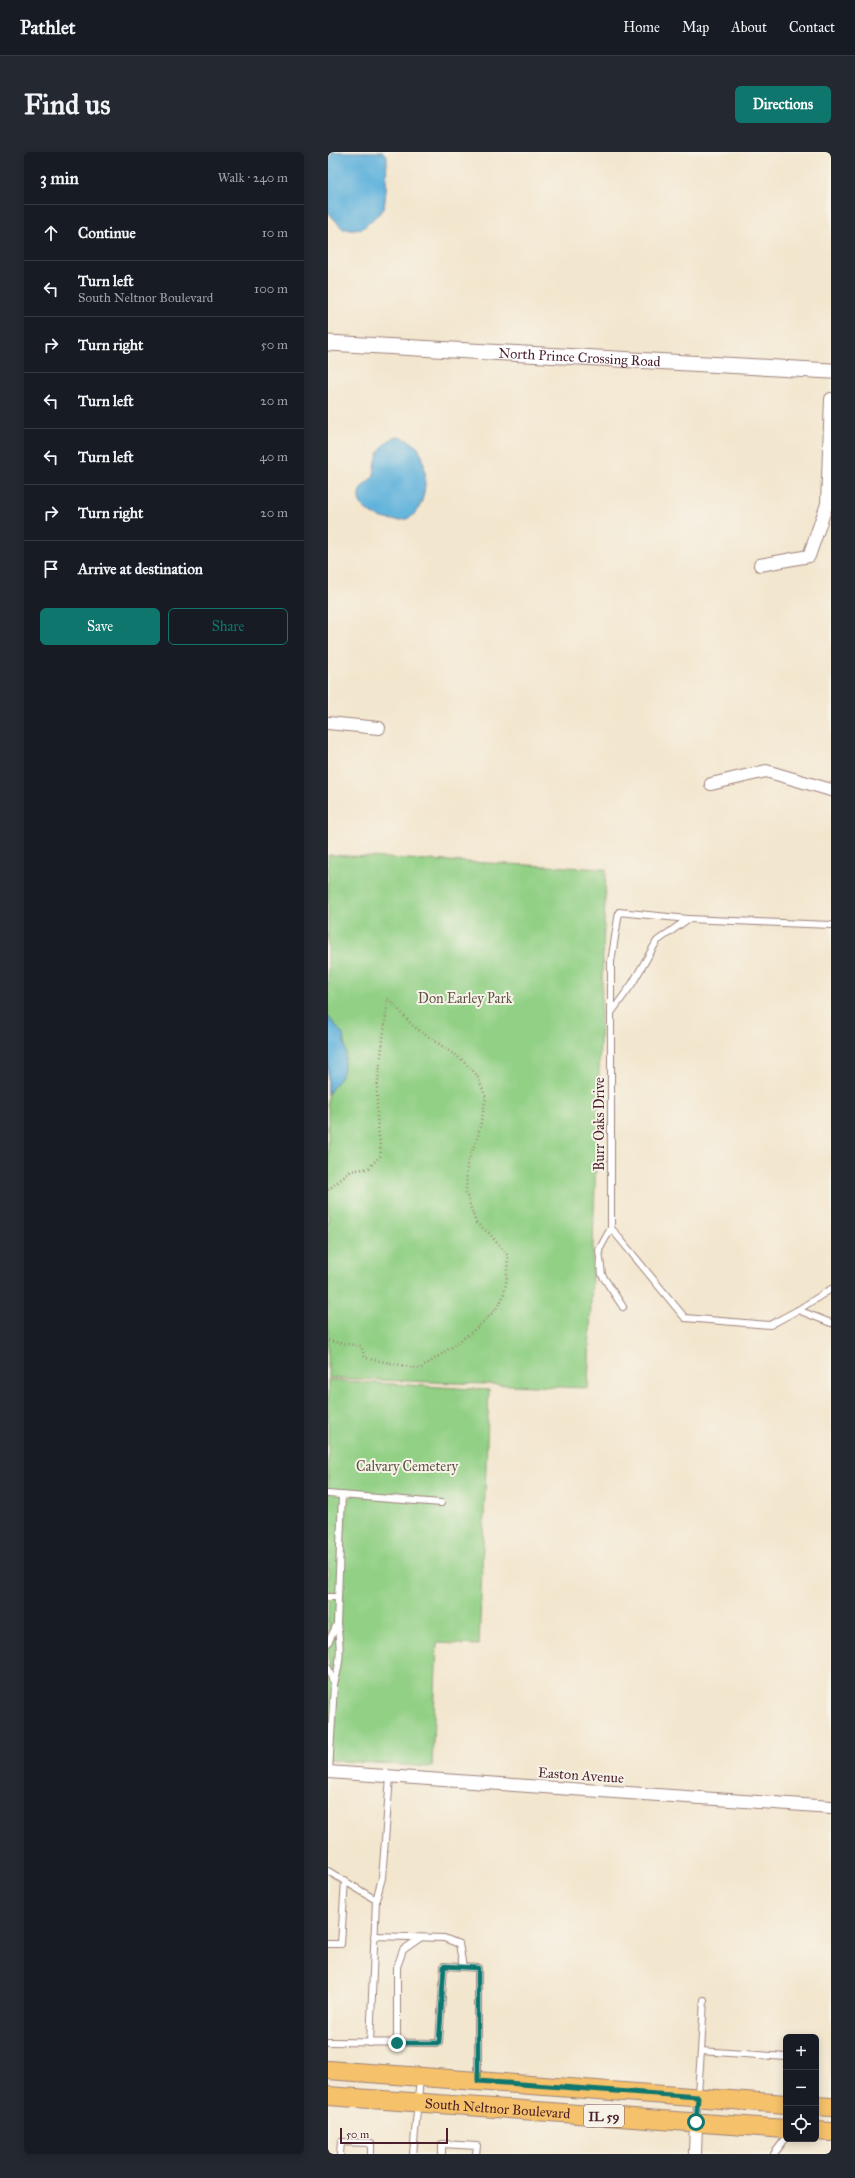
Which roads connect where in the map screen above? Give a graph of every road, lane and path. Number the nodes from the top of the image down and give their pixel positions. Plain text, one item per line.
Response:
1 (328, 343) edge
2 (831, 371) edge
3 (831, 398) edge
4 (760, 565) dead end
5 (328, 723) edge
6 (379, 728) dead end
7 (711, 784) dead end
8 (831, 790) edge
9 (688, 919) junction
10 (831, 925) edge
11 (611, 1013) junction
12 (328, 1190) edge
13 (611, 1228) junction
14 (831, 1289) edge
15 (623, 1308) dead end
16 (798, 1310) junction
17 (831, 1322) edge
18 (328, 1341) edge
19 (328, 1494) edge
20 (342, 1495) junction
21 (441, 1503) dead end
22 (328, 1597) edge
23 (338, 1597) junction
24 (337, 1624) junction
25 (328, 1643) edge
26 (328, 1668) edge
27 (334, 1685) junction
28 (328, 1772) edge
29 (390, 1776) junction
30 (831, 1807) edge
31 (328, 1871) edge
32 (344, 1880) junction
33 (376, 1900) junction
34 (374, 1936) junction
35 (420, 1938) junction
36 (328, 1944) edge
37 (463, 1967) junction
38 (704, 2000) dead end
39 (328, 2042) edge
40 (370, 2043) junction
41 (397, 2043) junction
42 (701, 2051) junction
43 (783, 2057) edge
44 (328, 2070) edge
45 (420, 2077) junction
46 (478, 2081) junction
47 (328, 2096) edge
48 (698, 2097) junction
49 (418, 2102) junction
50 (783, 2104) edge
51 (819, 2106) edge
52 (831, 2107) edge
53 (696, 2122) junction
54 (783, 2129) edge
55 (819, 2130) edge
56 (831, 2132) edge
57 (783, 2142) edge
58 (340, 2154) edge
59 (371, 2154) edge
60 (413, 2154) edge
61 (442, 2154) edge
62 (476, 2154) edge
63 (695, 2154) edge
64 (774, 2154) edge

1 - 2 street, North Prince Crossing Road
3 - 4 street
5 - 6 street
7 - 8 street
9 - 10 lane
9 - 11 lane
9 - 11 lane, Burr Oaks Drive
11 - 13 lane, Burr Oaks Drive
12 - 18 path
13 - 15 lane
13 - 16 lane
14 - 16 lane
16 - 17 lane
19 - 20 lane
20 - 21 lane
20 - 23 lane
22 - 23 lane
23 - 24 lane
24 - 25 lane
24 - 27 lane
26 - 27 lane
27 - 28 lane
28 - 29 street, Easton Avenue
29 - 30 street, Easton Avenue
29 - 33 lane
31 - 32 lane
32 - 33 lane
32 - 36 lane
33 - 34 lane
34 - 35 lane
34 - 40 lane
35 - 37 lane
35 - 41 lane
37 - 41 lane
37 - 46 lane
38 - 42 lane
39 - 40 lane
40 - 41 lane
42 - 43 lane
42 - 48 lane
44 - 45 main road, South Neltnor Boulevard / IL 59
45 - 46 main road, South Neltnor Boulevard / IL 59
45 - 49 lane
46 - 48 main road, South Neltnor Boulevard / IL 59
47 - 49 main road, South Neltnor Boulevard / IL 59
48 - 50 main road, South Neltnor Boulevard / IL 59
48 - 53 lane
49 - 53 main road, South Neltnor Boulevard / IL 59
49 - 60 lane
51 - 52 main road
53 - 54 main road, South Neltnor Boulevard / IL 59
53 - 63 street
55 - 56 main road
57 - 64 lane
58 - 59 lane
61 - 62 lane

